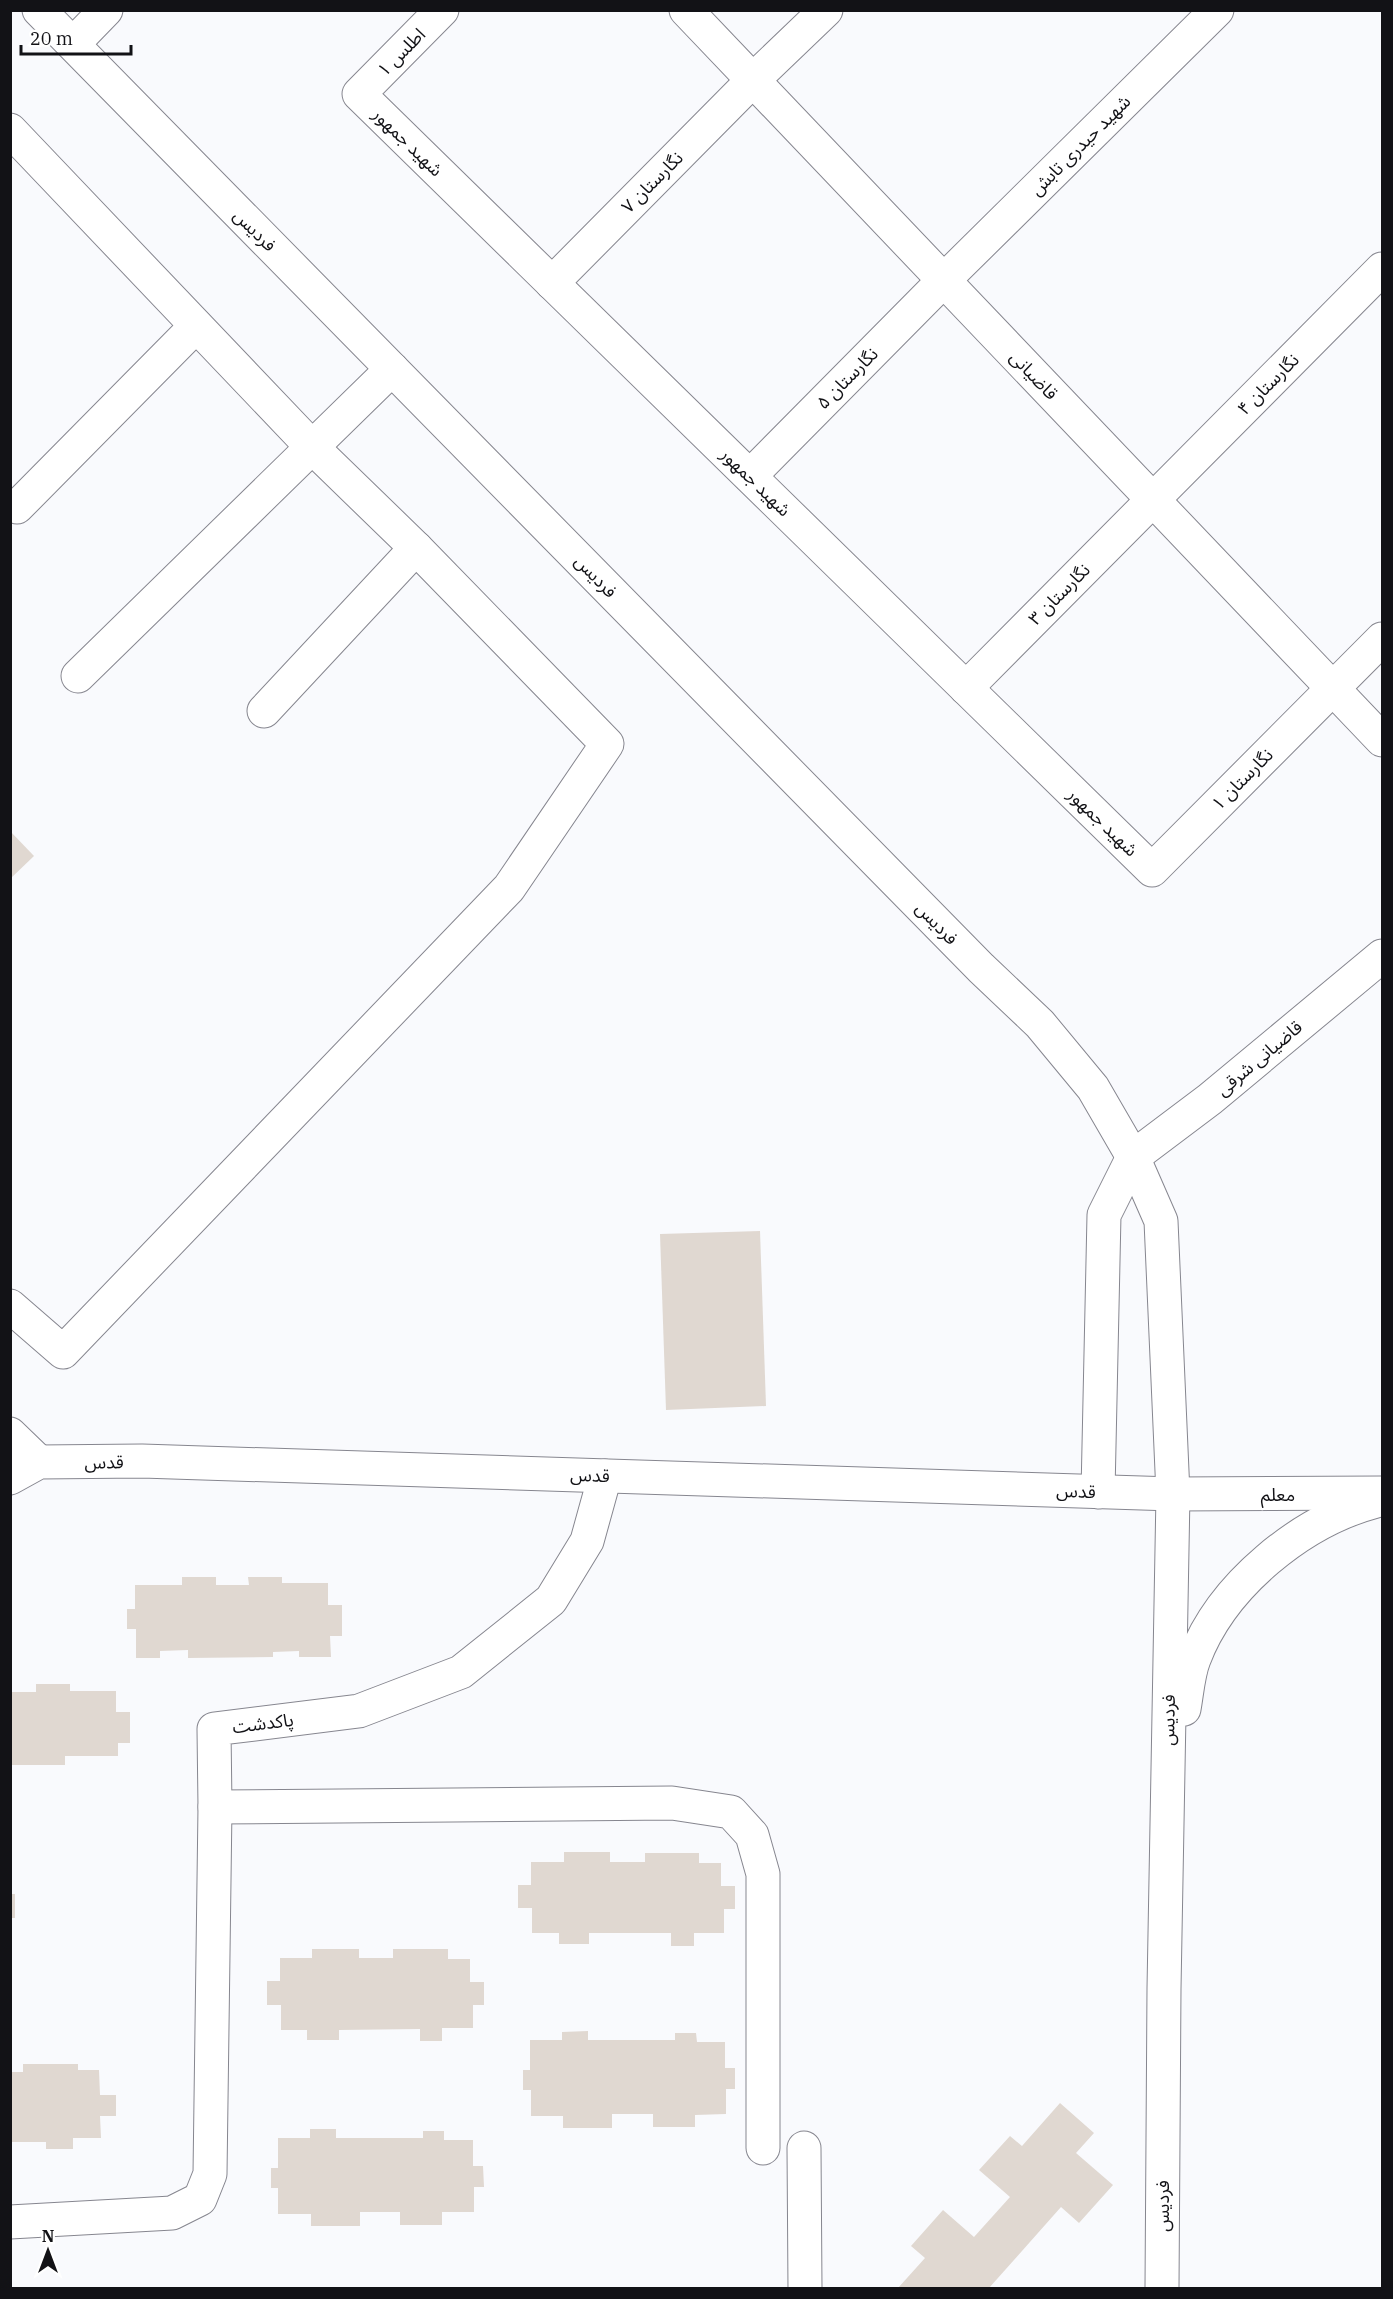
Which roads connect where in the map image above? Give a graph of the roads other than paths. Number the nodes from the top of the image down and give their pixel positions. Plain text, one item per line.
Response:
1 (39, 10) edge
2 (106, 10) edge
3 (442, 10) edge
4 (686, 10) edge
5 (826, 10) edge
6 (1217, 10) edge
7 (73, 44) junction
8 (753, 80) junction
9 (359, 94) joint
10 (10, 130) edge
11 (1383, 269) edge
12 (944, 280) junction
13 (552, 283) junction
14 (196, 326) junction
15 (392, 369) junction
16 (312, 447) junction
17 (750, 476) junction
18 (1152, 500) junction
19 (17, 507) dead end
20 (416, 548) junction
21 (1383, 639) edge
22 (78, 676) dead end
23 (966, 688) junction
24 (1332, 688) junction
25 (264, 711) dead end
26 (1383, 740) edge
27 (1152, 870) joint
28 (1383, 956) edge
29 (1133, 1157) junction
30 (10, 1306) edge
31 (10, 1434) edge
32 (39, 1462) junction
33 (605, 1476) junction
34 (10, 1478) edge
35 (1098, 1492) junction
36 (1383, 1493) edge
37 (1173, 1494) junction
38 (1383, 1499) edge
39 (1168, 1736) junction
40 (215, 1807) junction
41 (763, 2148) dead end
42 (804, 2148) dead end
43 (10, 2222) edge
44 (805, 2289) edge
45 (1162, 2289) edge

1 - 7 street, فردیس
2 - 7 street
3 - 9 street, اطلس ۱
4 - 8 street, قاضیانی
5 - 8 street, نگارستان ۷
6 - 12 street, شهید حیدری تابش
7 - 15 street, فردیس
8 - 12 street, قاضیانی
8 - 13 street, نگارستان ۷
9 - 13 street, شهید جمهور
10 - 14 street
11 - 18 street, نگارستان ۴
12 - 17 street, نگارستان ۵
12 - 18 street, قاضیانی
13 - 17 street, شهید جمهور
14 - 16 street
14 - 19 street
15 - 16 street
15 - 29 street, فردیس
16 - 20 street
16 - 22 street
17 - 23 street, شهید جمهور
18 - 23 street, نگارستان ۳
18 - 24 street, قاضیانی
20 - 25 street
20 - 30 street
21 - 24 street, نگارستان ۱
23 - 27 street, شهید جمهور
24 - 26 street, قاضیانی
24 - 27 street, نگارستان ۱
28 - 29 street, قاضیانی شرقی
29 - 35 street
29 - 37 street, فردیس
31 - 32 street
32 - 33 street, قدس
32 - 34 street, قدس
33 - 35 street, قدس
33 - 40 street, پاکدشت
35 - 37 street, قدس
36 - 37 street, معلم
37 - 39 street, فردیس
38 - 39 street
39 - 45 street, فردیس
40 - 41 street
40 - 43 street, پاکدشت
42 - 44 street

